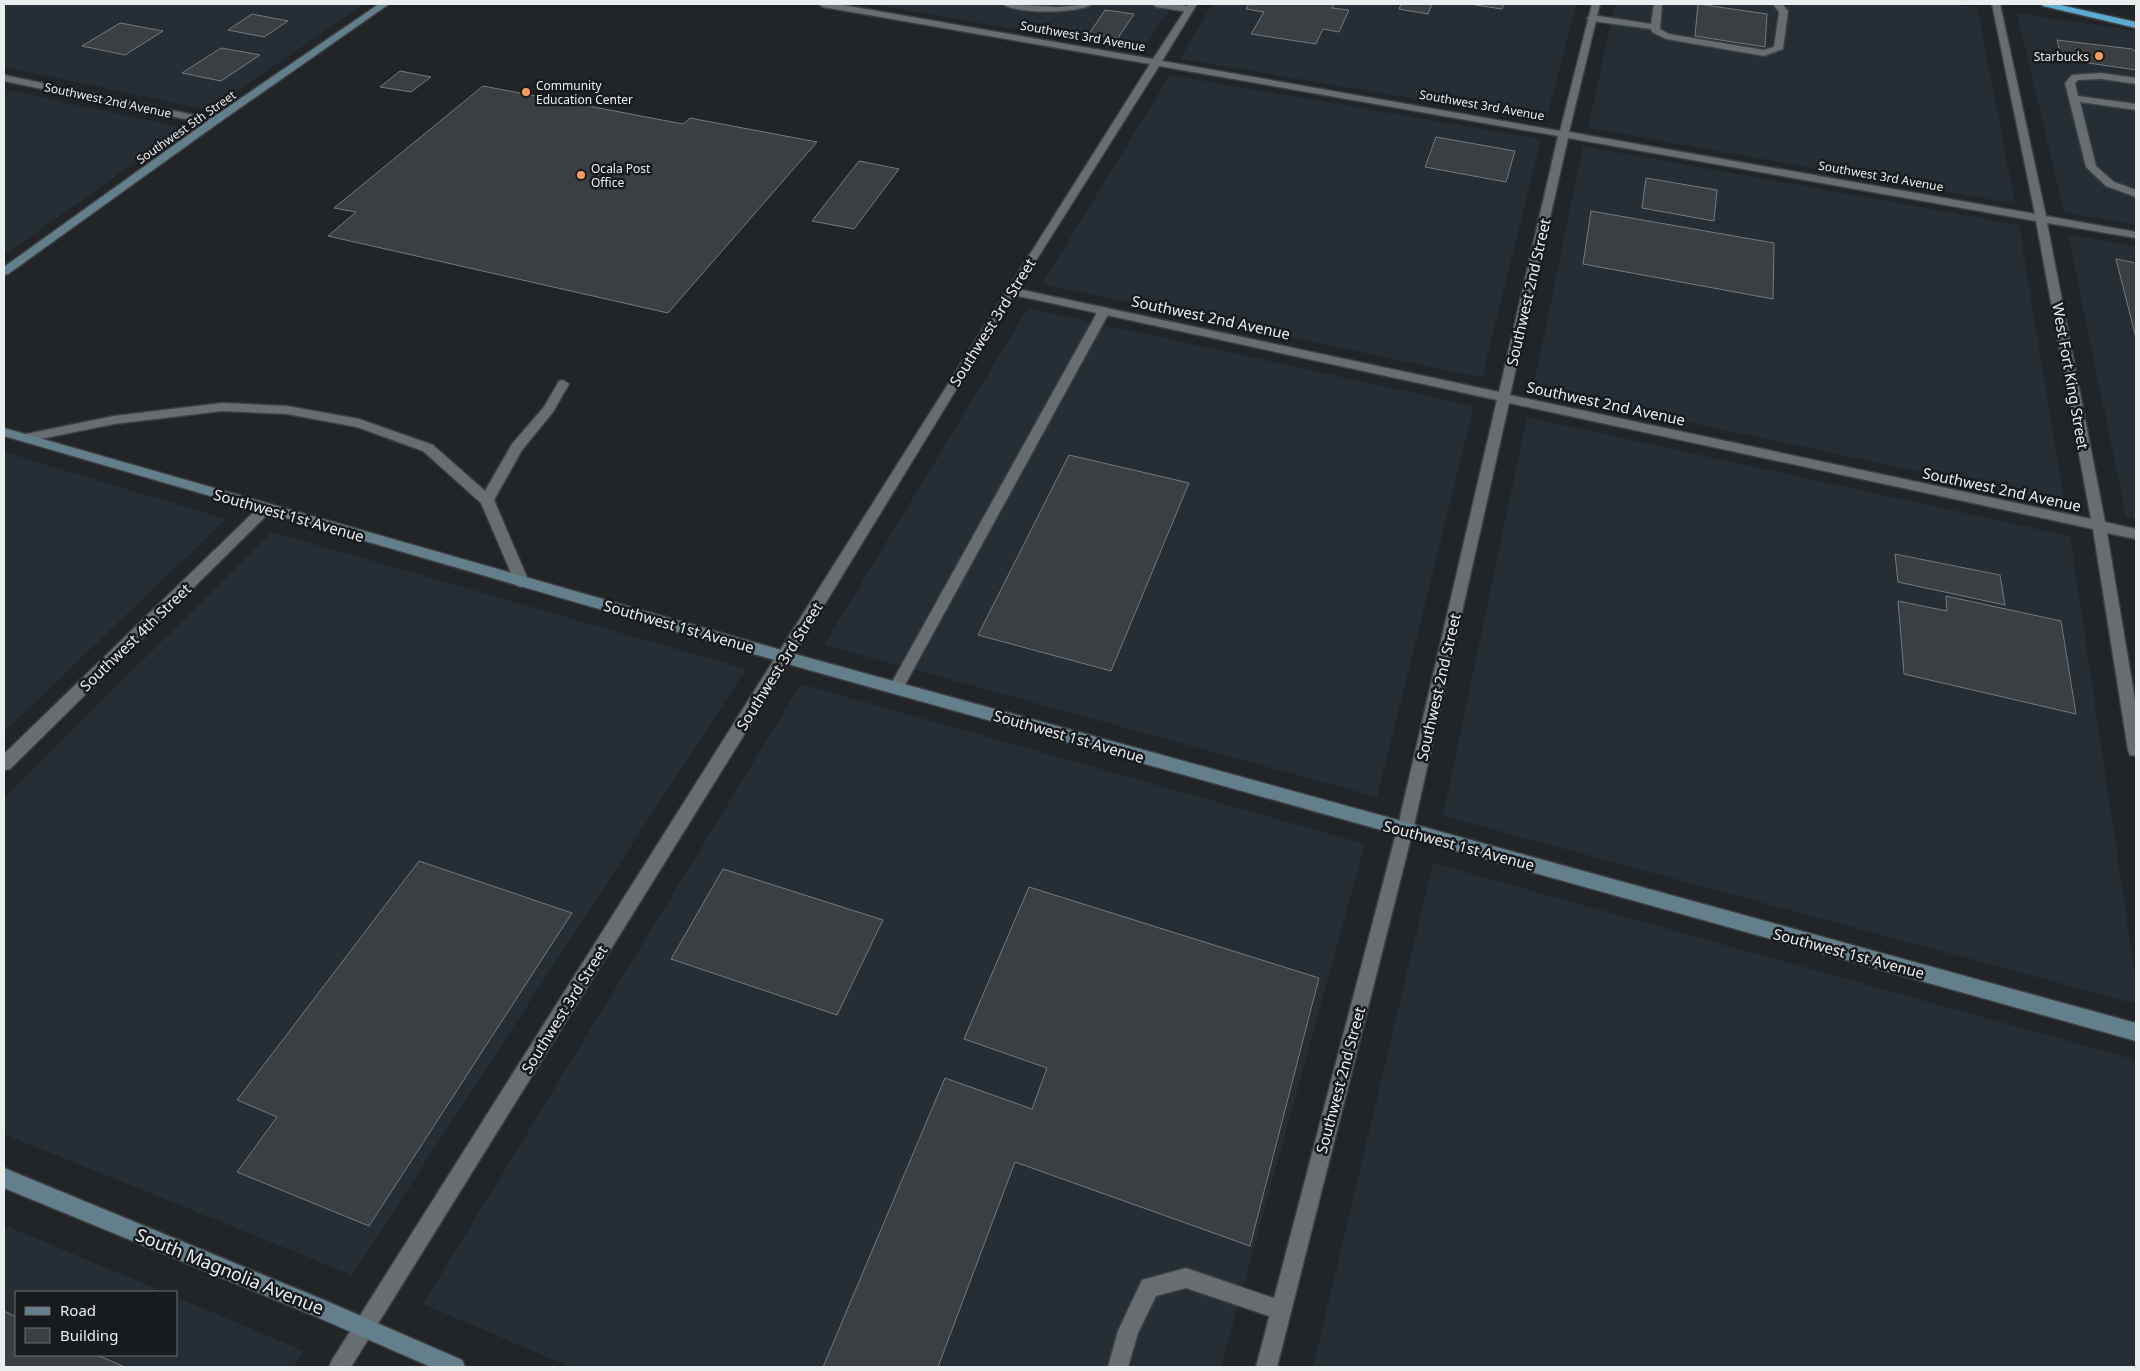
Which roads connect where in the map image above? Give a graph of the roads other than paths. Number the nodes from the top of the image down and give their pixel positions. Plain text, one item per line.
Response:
1 (385, 4) edge
2 (823, 4) edge
3 (1007, 4) edge
4 (1088, 4) edge
5 (1156, 4) edge
6 (1658, 4) edge
7 (1777, 4) edge
8 (1996, 4) edge
9 (2046, 4) edge
10 (1191, 6) edge
11 (1594, 11) edge
12 (2136, 25) edge
13 (1655, 27) junction
14 (1155, 63) junction
15 (4, 78) edge
16 (2136, 81) edge
17 (2074, 98) junction
18 (2136, 107) edge
19 (213, 122) junction
20 (1564, 133) junction
21 (2136, 194) edge
22 (2042, 218) junction
23 (2136, 235) edge
24 (4, 272) edge
25 (1011, 291) junction
26 (1104, 311) junction
27 (563, 384) dead end
28 (1504, 397) junction
29 (4, 432) edge
30 (26, 438) junction
31 (487, 500) junction
32 (265, 509) junction
33 (2099, 526) junction
34 (2136, 534) edge
35 (522, 582) junction
36 (785, 657) junction
37 (896, 688) junction
38 (2136, 750) edge
39 (4, 764) edge
40 (1405, 830) junction
41 (2136, 1032) edge
42 (4, 1178) edge
43 (1281, 1310) junction
44 (364, 1327) junction
45 (339, 1367) edge
46 (455, 1367) edge
47 (1118, 1367) edge
48 (1266, 1367) edge

1 - 19 street, Southwest 5th Street
2 - 14 street, Southwest 3rd Avenue
3 - 4 street
5 - 10 street
6 - 13 street
7 - 13 street
8 - 22 street, West Fort King Street
9 - 12 highway
10 - 14 street, Southwest 3rd Street
11 - 13 street
11 - 20 street, Southwest 2nd Street
14 - 20 street, Southwest 3rd Avenue
14 - 25 street, Southwest 3rd Street
15 - 19 street, Southwest 2nd Avenue
16 - 17 street
17 - 18 street
17 - 21 street
19 - 24 street, Southwest 5th Street
20 - 22 street, Southwest 3rd Avenue
20 - 28 street, Southwest 2nd Street
22 - 23 street, Southwest 3rd Avenue
22 - 33 street, West Fort King Street
25 - 26 street, Southwest 2nd Avenue
25 - 36 street, Southwest 3rd Street
26 - 28 street, Southwest 2nd Avenue
26 - 37 street
27 - 31 street
28 - 33 street, Southwest 2nd Avenue
28 - 40 street, Southwest 2nd Street
29 - 30 street, Southwest 1st Avenue
30 - 31 street
30 - 32 street, Southwest 1st Avenue
31 - 35 street
32 - 35 street, Southwest 1st Avenue
32 - 39 street, Southwest 4th Street
33 - 34 street, Southwest 2nd Avenue
33 - 38 street, West Fort King Street
35 - 36 street, Southwest 1st Avenue
36 - 37 street, Southwest 1st Avenue
36 - 44 street, Southwest 3rd Street
37 - 40 street, Southwest 1st Avenue
40 - 41 street, Southwest 1st Avenue
40 - 43 street, Southwest 2nd Street
42 - 44 street, South Magnolia Avenue
43 - 47 street
43 - 48 street, Southwest 2nd Street
44 - 45 street, Southwest 3rd Street
44 - 46 street, South Magnolia Avenue

